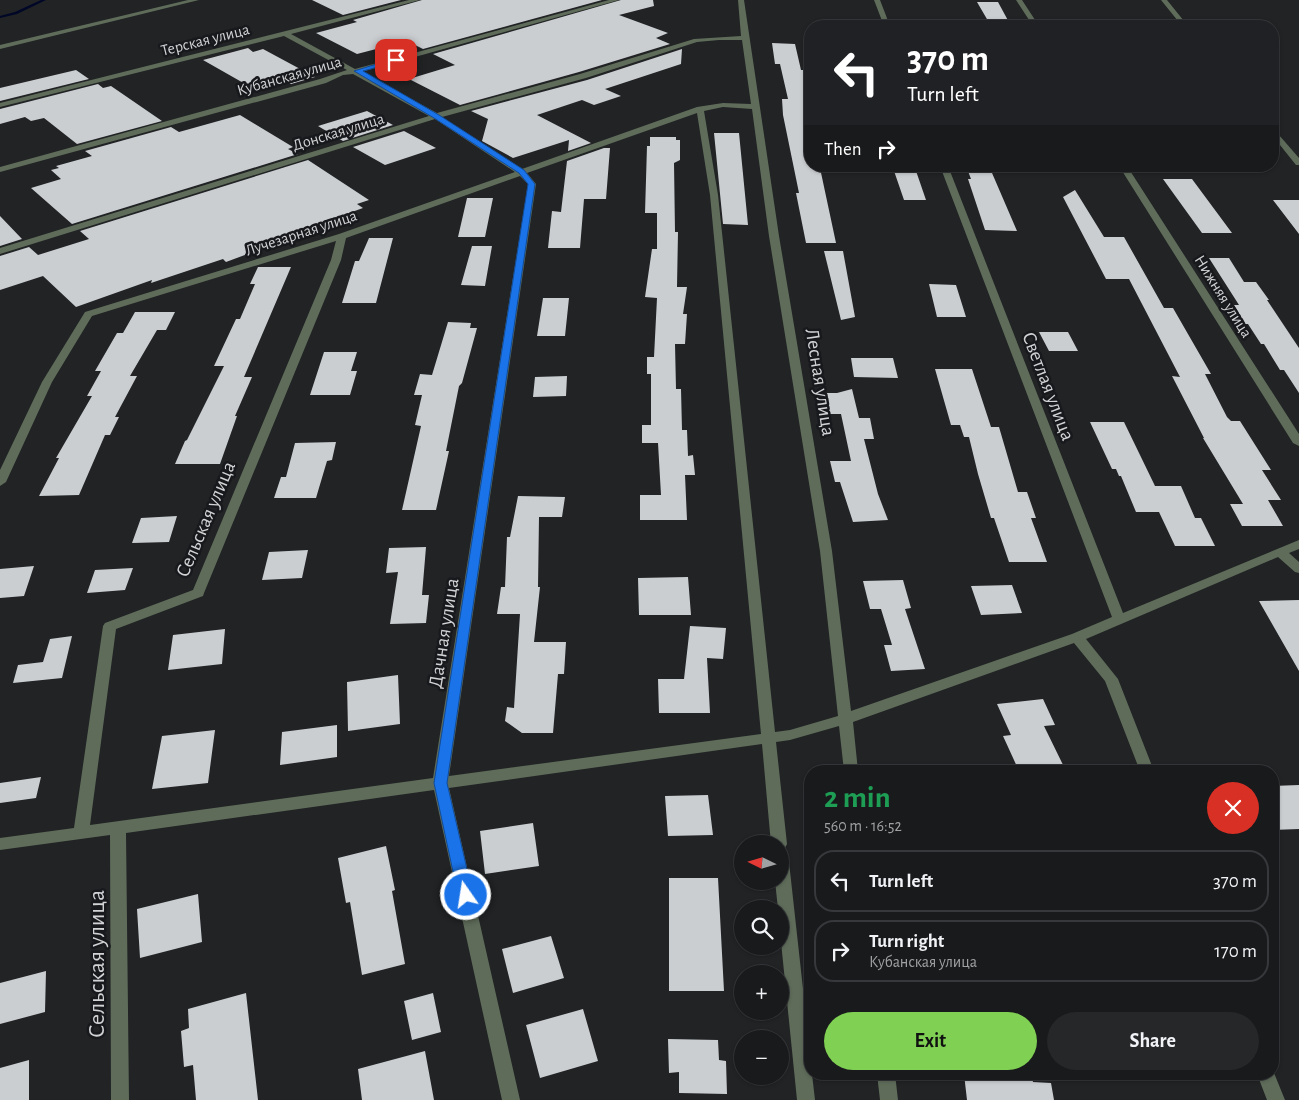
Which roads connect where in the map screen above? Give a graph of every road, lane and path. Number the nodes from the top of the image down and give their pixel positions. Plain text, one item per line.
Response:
1 (196, 0) edge
2 (417, 0) edge
3 (616, 0) edge
4 (741, 0) edge
5 (877, 0) edge
6 (1019, 0) edge
7 (1164, 0) edge
8 (885, 20) edge
9 (1032, 20) edge
10 (1180, 20) edge
11 (286, 34) junction
12 (745, 38) junction
13 (0, 47) edge
14 (357, 71) junction
15 (0, 105) edge
16 (755, 107) junction
17 (700, 109) junction
18 (436, 116) junction
19 (1279, 138) edge
20 (1299, 163) edge
21 (0, 170) edge
22 (521, 172) junction
23 (946, 172) edge
24 (1127, 172) edge
25 (342, 236) junction
26 (0, 251) edge
27 (1299, 443) edge
28 (0, 482) edge
29 (1299, 544) edge
30 (1282, 553) junction
31 (1299, 569) edge
32 (1119, 619) junction
33 (1077, 637) junction
34 (845, 719) junction
35 (768, 738) junction
36 (850, 765) edge
37 (1145, 765) edge
38 (440, 783) junction
39 (118, 828) junction
40 (81, 833) junction
41 (778, 835) edge
42 (0, 844) edge
43 (784, 890) edge
44 (887, 1080) edge
45 (1268, 1080) edge
46 (120, 1100) edge
47 (511, 1100) edge
48 (806, 1100) edge
49 (889, 1100) edge
50 (1276, 1100) edge

1 - 13 street
2 - 11 street, Терская улица
3 - 14 street, Кубанская улица
4 - 12 street, Лесная улица
5 - 8 street
6 - 9 street
7 - 10 street
11 - 14 street
11 - 15 street, Терская улица
12 - 16 street, Лесная улица
12 - 18 street, Донская улица
14 - 18 street
14 - 21 street, Кубанская улица
16 - 17 street, Лучезарная улица
16 - 34 street, Лесная улица
17 - 22 street, Лучезарная улица
17 - 35 street
18 - 22 street
18 - 26 street, Донская улица
19 - 20 street
22 - 25 street, Лучезарная улица
22 - 38 street, Дачная улица
23 - 32 street, Светлая улица
24 - 27 street, Нижняя улица
25 - 28 street, Лучезарная улица
25 - 40 street, Сельская улица
29 - 30 street
30 - 31 street
30 - 32 street
32 - 33 street
33 - 34 street
33 - 37 street
34 - 35 street
34 - 36 street, Лесная улица
35 - 38 street
35 - 41 street
38 - 39 street
38 - 47 street, Дачная улица
39 - 40 street
39 - 46 street, Сельская улица
40 - 42 street
43 - 48 street
44 - 49 street
45 - 50 street

